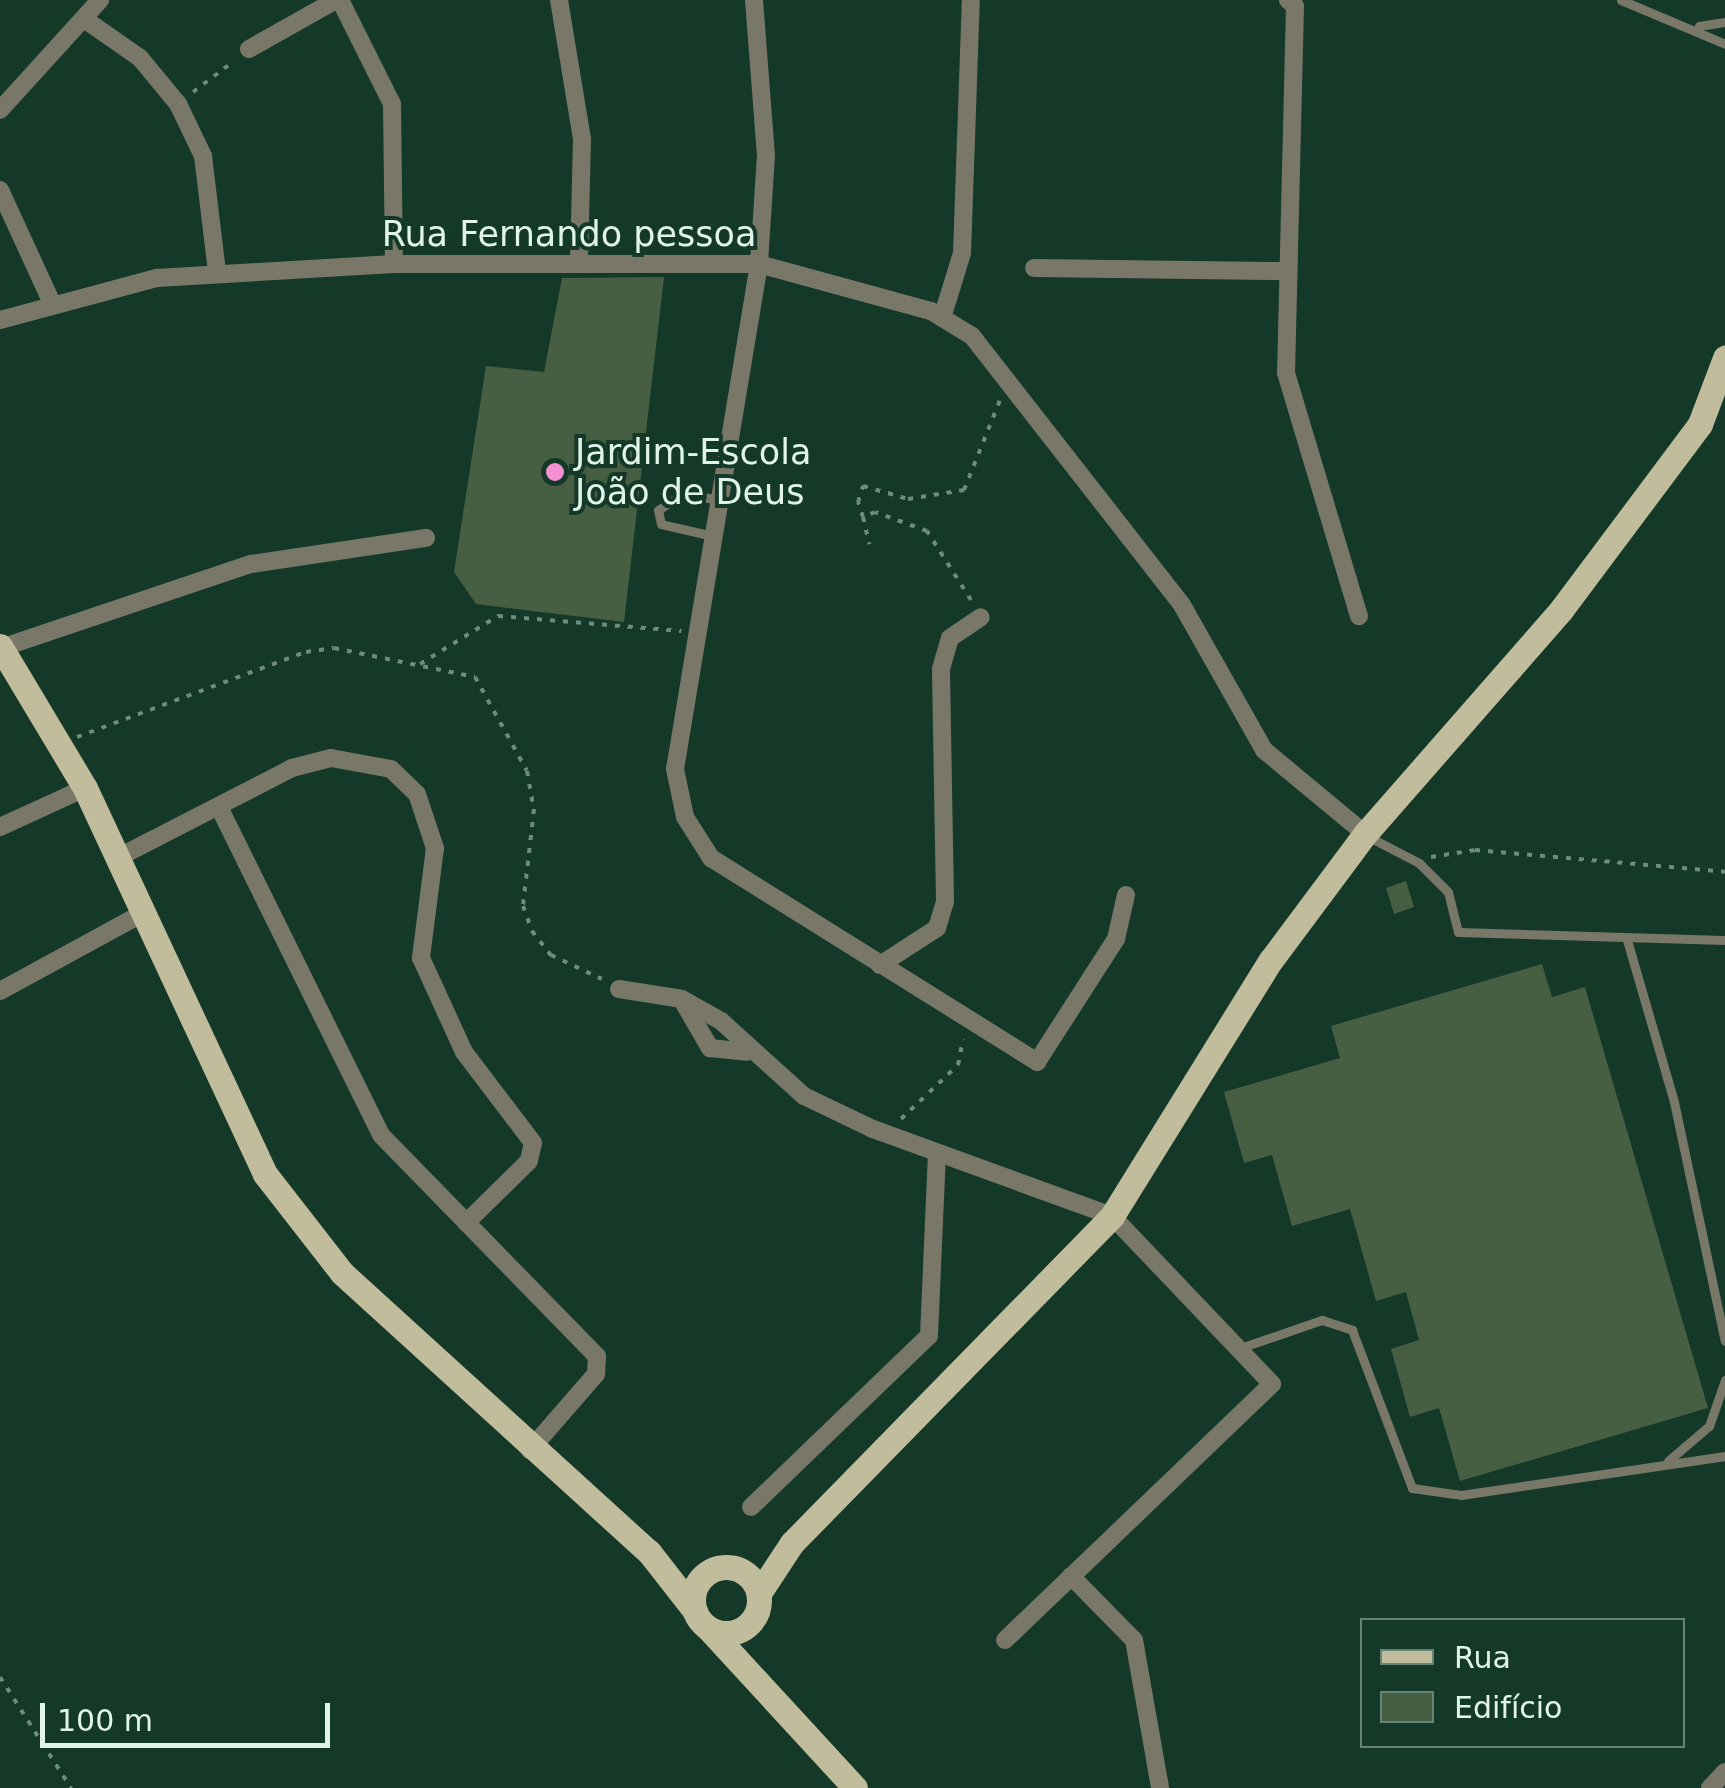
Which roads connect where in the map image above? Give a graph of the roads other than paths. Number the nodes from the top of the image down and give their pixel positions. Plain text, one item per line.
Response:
1 (100, 0) edge
2 (338, 0) edge
3 (559, 0) edge
4 (754, 0) edge
5 (972, 0) edge
6 (1288, 0) edge
7 (1621, 0) edge
8 (86, 21) junction
9 (1725, 22) edge
10 (1699, 26) junction
11 (1725, 44) edge
12 (250, 49) road end
13 (0, 110) edge
14 (0, 190) edge
15 (394, 264) junction
16 (579, 264) junction
17 (759, 264) junction
18 (1034, 268) dead end
19 (217, 271) junction
20 (1282, 272) junction
21 (52, 302) junction
22 (942, 318) junction
23 (0, 320) edge
24 (1725, 358) edge
25 (720, 500) junction
26 (714, 536) junction
27 (426, 538) dead end
28 (1359, 616) dead end
29 (981, 617) road end
30 (1, 647) edge
31 (85, 788) junction
32 (220, 806) junction
33 (0, 826) edge
34 (1365, 834) junction
35 (118, 858) junction
36 (1126, 895) dead end
37 (145, 912) junction
38 (1627, 940) junction
39 (1725, 940) edge
40 (880, 965) junction
41 (619, 989) road end
42 (0, 990) edge
43 (682, 1000) junction
44 (747, 1052) junction
45 (937, 1154) junction
46 (1112, 1216) junction
47 (466, 1223) junction
48 (1725, 1340) edge
49 (1240, 1348) junction
50 (1725, 1380) edge
51 (530, 1450) junction
52 (1725, 1456) edge
53 (1666, 1463) junction
54 (751, 1507) dead end
55 (792, 1543) junction
56 (649, 1552) junction
57 (720, 1570) junction
58 (1072, 1576) junction
59 (759, 1593) junction
60 (701, 1620) junction
61 (752, 1621) junction
62 (1006, 1640) dead end
63 (759, 1686) junction
64 (1725, 1772) edge
65 (855, 1788) edge
66 (1160, 1788) edge
67 (1710, 1788) edge

1 - 8 street
2 - 12 street
2 - 15 street
3 - 16 street
4 - 17 street
5 - 22 street
6 - 20 street
7 - 10 lane
8 - 13 street
8 - 19 street
9 - 10 lane
10 - 11 lane
14 - 21 street
15 - 16 street, Rua Fernando pessoa
15 - 19 street, Rua Fernando pessoa
16 - 17 street, Rua Fernando pessoa
17 - 22 street, Rua Fernando pessoa
17 - 25 street
18 - 20 street
19 - 21 street, Rua Fernando pessoa
20 - 28 street
21 - 23 street, Rua Fernando pessoa
22 - 34 street, Rua Fernando pessoa
24 - 34 main road
25 - 26 street
25 - 26 lane
26 - 40 street
27 - 30 street
29 - 40 street
30 - 31 main road
31 - 33 street
31 - 35 main road
32 - 35 street
32 - 47 street
32 - 47 street
34 - 38 lane
34 - 46 main road
35 - 37 main road
36 - 40 street
37 - 42 street
37 - 51 main road
38 - 39 lane
38 - 48 lane
41 - 43 street
43 - 44 street
43 - 44 street
44 - 45 street
45 - 46 street
45 - 54 street
46 - 49 street
46 - 55 main road
47 - 51 street
49 - 53 lane
49 - 58 street
50 - 53 lane
51 - 56 main road
52 - 53 lane
55 - 57 main road
55 - 59 main road
56 - 57 main road
56 - 60 main road
57 - 59 main road
57 - 60 main road
58 - 62 street
58 - 66 street
59 - 61 main road
60 - 61 main road
60 - 63 main road
61 - 63 main road
63 - 65 main road
64 - 67 street

